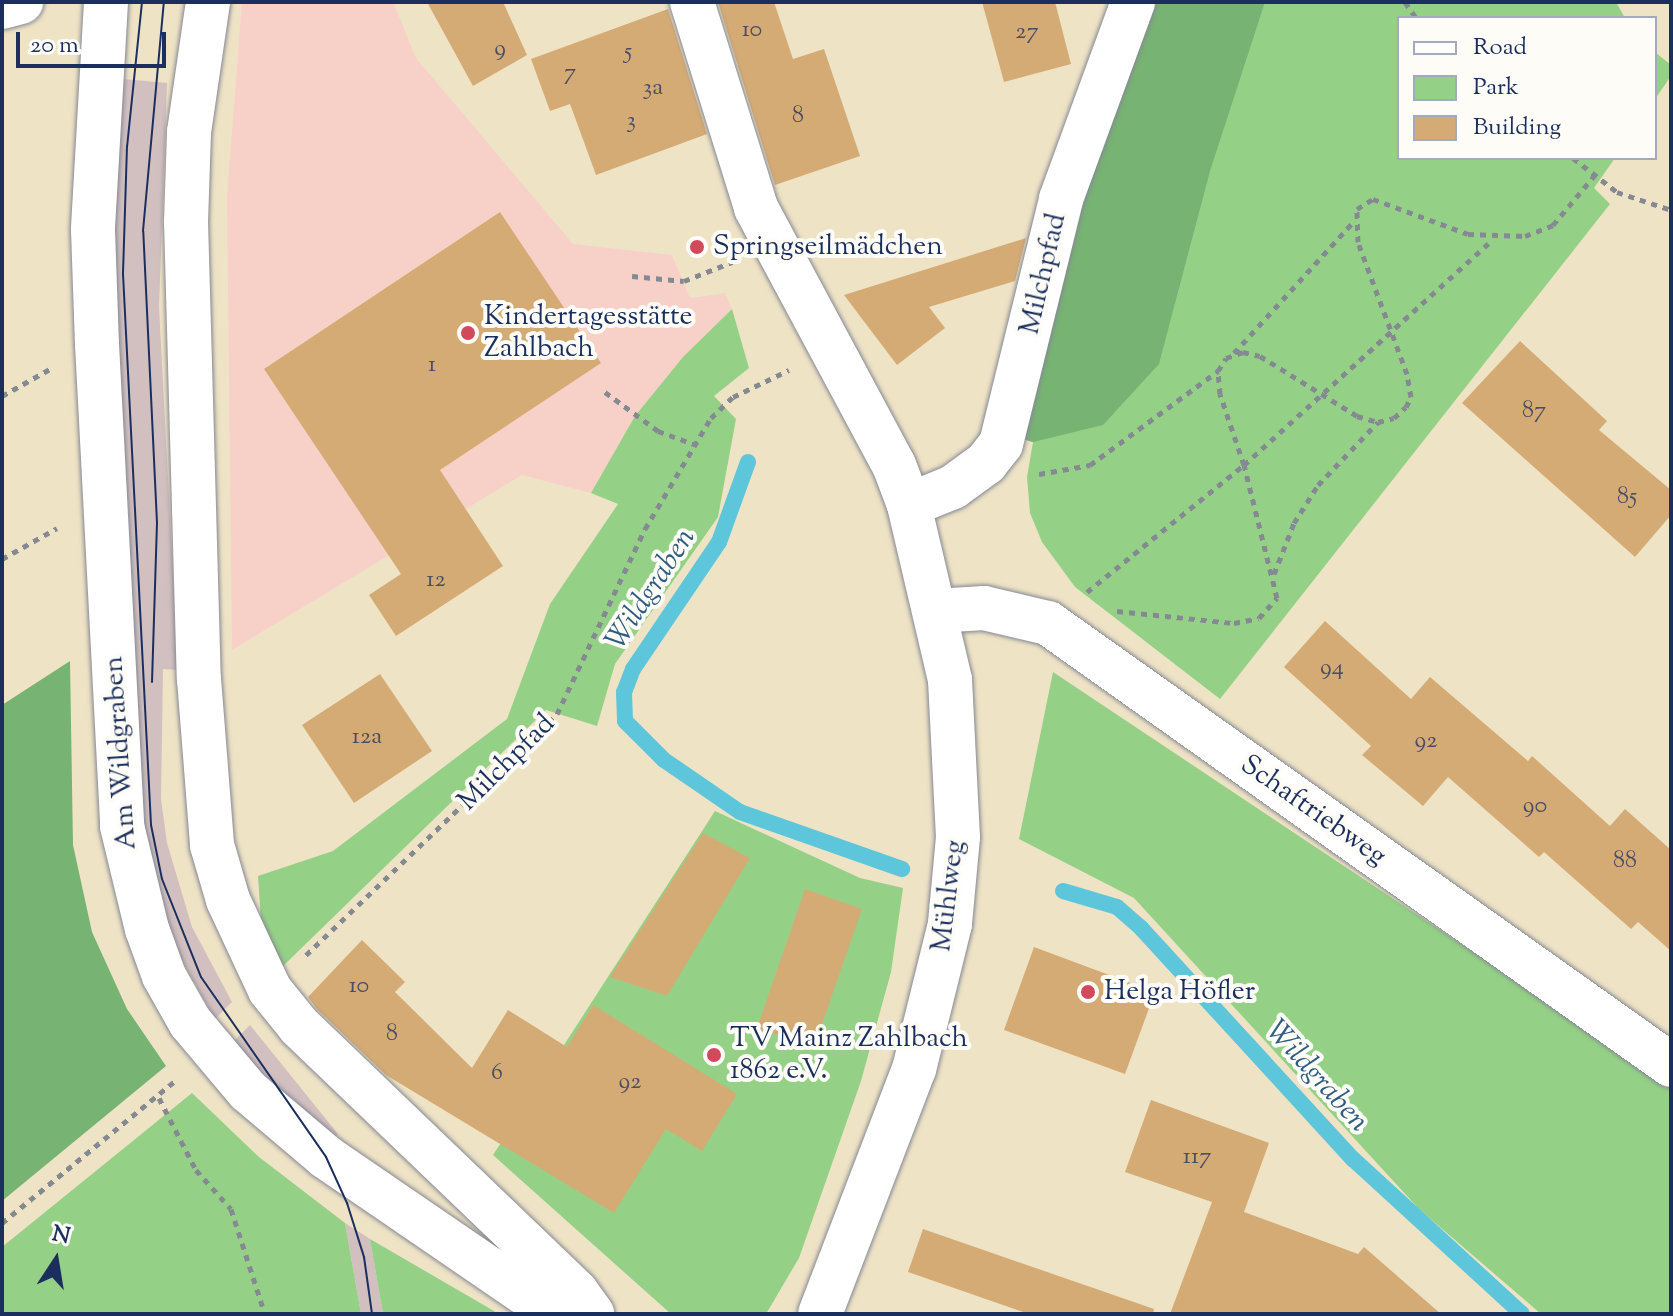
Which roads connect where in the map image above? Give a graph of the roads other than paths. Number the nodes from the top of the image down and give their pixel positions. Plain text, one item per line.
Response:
1 (21, 2) edge
2 (106, 2) edge
3 (208, 2) edge
4 (692, 2) edge
5 (1133, 2) edge
6 (2, 7) edge
7 (909, 505) junction
8 (935, 611) junction
9 (1671, 1065) edge
10 (473, 1194) junction
11 (437, 1235) junction
12 (555, 1314) edge
13 (592, 1314) edge
14 (820, 1314) edge

1 - 6 street
2 - 11 street, Am Wildgraben
3 - 10 street
4 - 7 street, Mühlweg
5 - 7 street, Milchpfad
7 - 8 street, Mühlweg
8 - 9 street, Schaftriebweg
8 - 14 street, Mühlweg
10 - 11 street
10 - 13 street
11 - 12 street, Am Wildgraben

